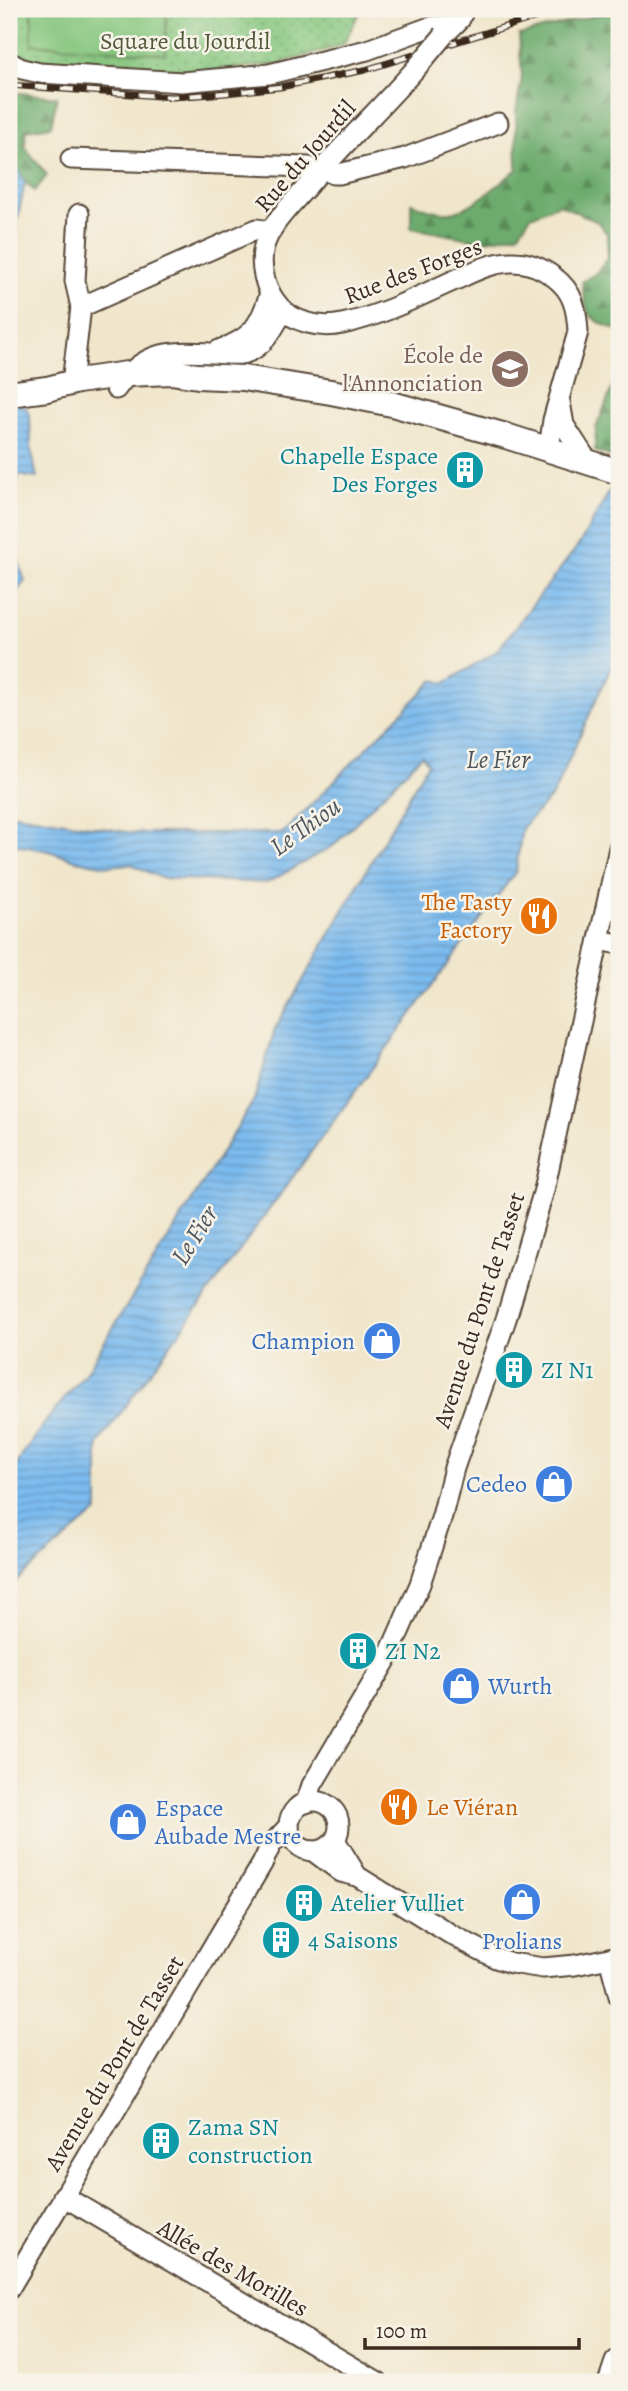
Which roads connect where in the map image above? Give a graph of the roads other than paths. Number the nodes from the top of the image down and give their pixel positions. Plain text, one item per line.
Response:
1 (450, 20) edge
2 (9, 62) edge
3 (498, 122) dead end
4 (71, 159) dead end
5 (321, 171) junction
6 (79, 214) dead end
7 (271, 231) junction
8 (270, 293) junction
9 (81, 307) junction
10 (283, 310) junction
11 (212, 353) junction
12 (122, 381) junction
13 (72, 383) junction
14 (27, 391) edge
15 (559, 398) junction
16 (549, 449) junction
17 (604, 467) edge
18 (619, 848) edge
19 (599, 940) junction
20 (619, 944) edge
21 (324, 1765) junction
22 (306, 1802) junction
23 (328, 1806) junction
24 (289, 1826) junction
25 (335, 1840) junction
26 (307, 1850) junction
27 (262, 1864) junction
28 (357, 1876) junction
29 (614, 1957) edge
30 (619, 1996) edge
31 (63, 2196) junction
32 (9, 2289) edge
33 (619, 2364) edge
34 (378, 2382) edge
35 (613, 2382) edge

1 - 2 street
1 - 5 street, Rue du Jourdil, bridge
3 - 5 street
4 - 5 street
5 - 7 street, Rue du Jourdil
6 - 9 street
7 - 8 street, Rue du Jourdil
7 - 9 street
8 - 10 street, Rue du Jourdil
8 - 11 street
9 - 13 street
10 - 11 street
10 - 15 street, Rue des Forges
11 - 12 street
12 - 13 main road
12 - 14 main road
12 - 16 main road
13 - 14 main road
15 - 16 street, Rue des Forges
15 - 17 street
16 - 17 main road
18 - 19 street, Avenue du Pont de Tasset
19 - 20 street
19 - 21 street, Avenue du Pont de Tasset
21 - 22 street, Avenue du Pont de Tasset
21 - 23 street
22 - 23 street
22 - 24 street
23 - 25 street
24 - 26 street
24 - 27 street, Avenue du Pont de Tasset
25 - 26 street
25 - 28 street
26 - 27 street
26 - 28 street
27 - 31 street, Avenue du Pont de Tasset
28 - 29 street
29 - 30 street
31 - 32 street, Avenue du Pont de Tasset
31 - 34 street, Allée des Morilles
33 - 35 highway

